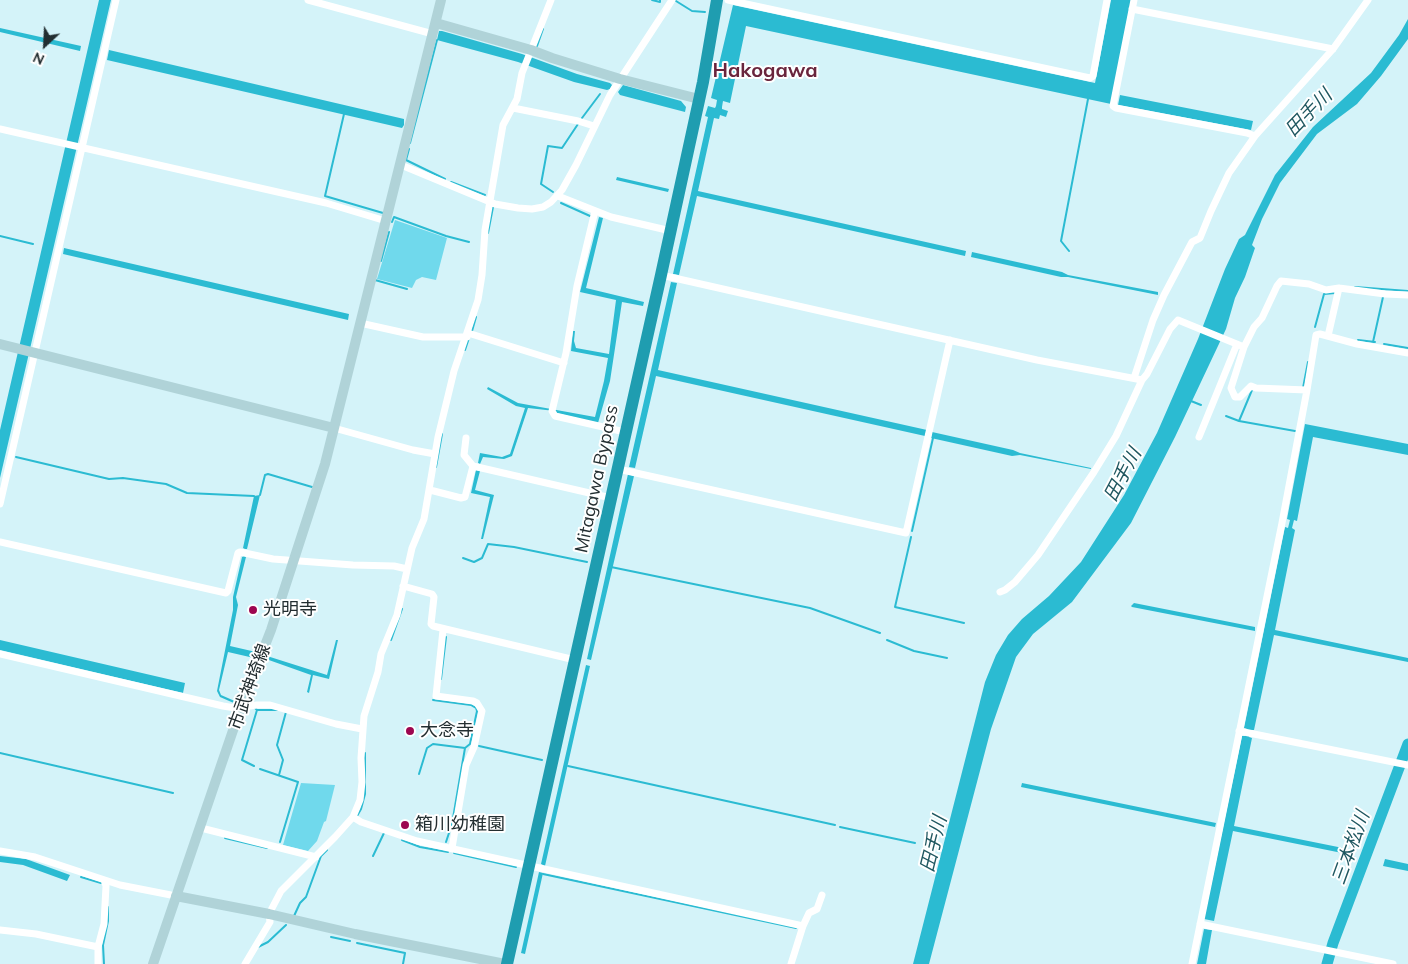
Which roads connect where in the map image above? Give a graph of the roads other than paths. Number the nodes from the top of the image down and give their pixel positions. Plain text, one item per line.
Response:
1 (116, 0) edge
2 (308, 0) edge
3 (441, 0) edge
4 (551, 0) edge
5 (672, 0) edge
6 (717, 0) edge
7 (728, 0) edge
8 (1107, 0) edge
9 (1134, 0) edge
10 (1368, 0) edge
11 (1132, 9) junction
12 (436, 22) junction
13 (433, 34) junction
14 (1333, 49) junction
15 (530, 52) junction
16 (620, 79) junction
17 (699, 99) junction
18 (512, 108) junction
19 (594, 126) junction
20 (0, 129) edge
21 (1255, 136) junction
22 (80, 147) junction
23 (401, 165) junction
24 (558, 196) junction
25 (490, 202) junction
26 (596, 212) junction
27 (386, 221) junction
28 (671, 230) junction
29 (661, 275) junction
30 (1339, 288) junction
31 (1408, 295) edge
32 (360, 323) junction
33 (469, 335) junction
34 (1328, 336) junction
35 (950, 340) junction
36 (0, 344) edge
37 (1238, 345) junction
38 (34, 352) junction
39 (1408, 353) edge
40 (564, 363) junction
41 (1138, 379) junction
42 (1307, 390) junction
43 (334, 428) junction
44 (625, 432) junction
45 (1199, 437) dead end
46 (466, 438) dead end
47 (435, 454) junction
48 (473, 466) junction
49 (618, 469) junction
50 (432, 491) junction
51 (611, 498) junction
52 (0, 504) edge
53 (0, 542) edge
54 (293, 560) junction
55 (407, 569) junction
56 (405, 587) junction
57 (1000, 592) dead end
58 (443, 630) junction
59 (0, 654) edge
60 (575, 660) junction
61 (242, 707) junction
62 (362, 729) junction
63 (1245, 732) junction
64 (1408, 765) edge
65 (355, 818) junction
66 (201, 828) junction
67 (452, 848) junction
68 (0, 851) edge
69 (316, 857) junction
70 (530, 866) junction
71 (104, 880) junction
72 (822, 895) dead end
73 (176, 896) junction
74 (269, 914) junction
75 (1200, 924) junction
76 (803, 926) junction
77 (0, 930) edge
78 (98, 947) junction
79 (98, 964) edge
80 (153, 964) edge
81 (245, 964) edge
82 (506, 964) edge
83 (791, 964) edge
84 (1192, 964) edge
85 (1393, 964) edge

1 - 22 street
2 - 13 street
3 - 12 main road, 市武神埼線
4 - 15 street
5 - 16 street
6 - 17 highway, Mitagawa Bypass
7 - 8 street
9 - 11 street
10 - 14 street
11 - 14 street
11 - 21 street
12 - 13 main road, 市武神埼線
12 - 15 main road
13 - 23 main road, 市武神埼線
14 - 21 street
15 - 16 main road
15 - 18 street
16 - 17 main road
16 - 19 street
17 - 28 highway, Mitagawa Bypass
18 - 19 street
18 - 25 street
19 - 24 street
20 - 22 street
21 - 41 street
22 - 27 street
22 - 38 street
23 - 25 street
23 - 27 main road, 市武神埼線
24 - 25 street
24 - 26 street
25 - 33 street
26 - 28 street
26 - 40 street
27 - 32 main road, 市武神埼線
28 - 29 highway, Mitagawa Bypass
29 - 35 street
29 - 44 highway, Mitagawa Bypass
30 - 31 street
30 - 34 street
30 - 37 street
32 - 33 street
32 - 43 main road, 市武神埼線
33 - 40 street
33 - 47 street
34 - 39 street
34 - 42 street
35 - 41 street
35 - 49 street
36 - 38 main road
37 - 41 street
37 - 42 street
37 - 45 street
38 - 43 main road
38 - 52 street
40 - 44 street
41 - 57 street
42 - 63 street
43 - 47 street
43 - 54 main road, 市武神埼線
44 - 49 highway, Mitagawa Bypass
46 - 48 street
47 - 50 street
48 - 50 street
48 - 51 street
49 - 51 highway, Mitagawa Bypass
50 - 55 street
51 - 60 highway, Mitagawa Bypass
53 - 54 street
54 - 55 street
54 - 61 main road, 市武神埼線
55 - 56 street
56 - 58 street
56 - 62 street
58 - 60 street
58 - 67 street
59 - 61 street
60 - 70 highway, Mitagawa Bypass
61 - 62 street
61 - 66 main road, 市武神埼線
62 - 65 street
63 - 64 street
63 - 75 street
65 - 67 street
65 - 69 street
66 - 69 street
66 - 73 main road, 市武神埼線
67 - 70 street
68 - 71 street
69 - 74 street
70 - 76 street
70 - 82 highway, Mitagawa Bypass
71 - 73 street
71 - 78 street
72 - 76 street
73 - 74 main road
73 - 80 main road, 市武神埼線
74 - 81 street
74 - 82 main road
75 - 84 street
75 - 85 street
76 - 83 street
77 - 78 street
78 - 79 street

